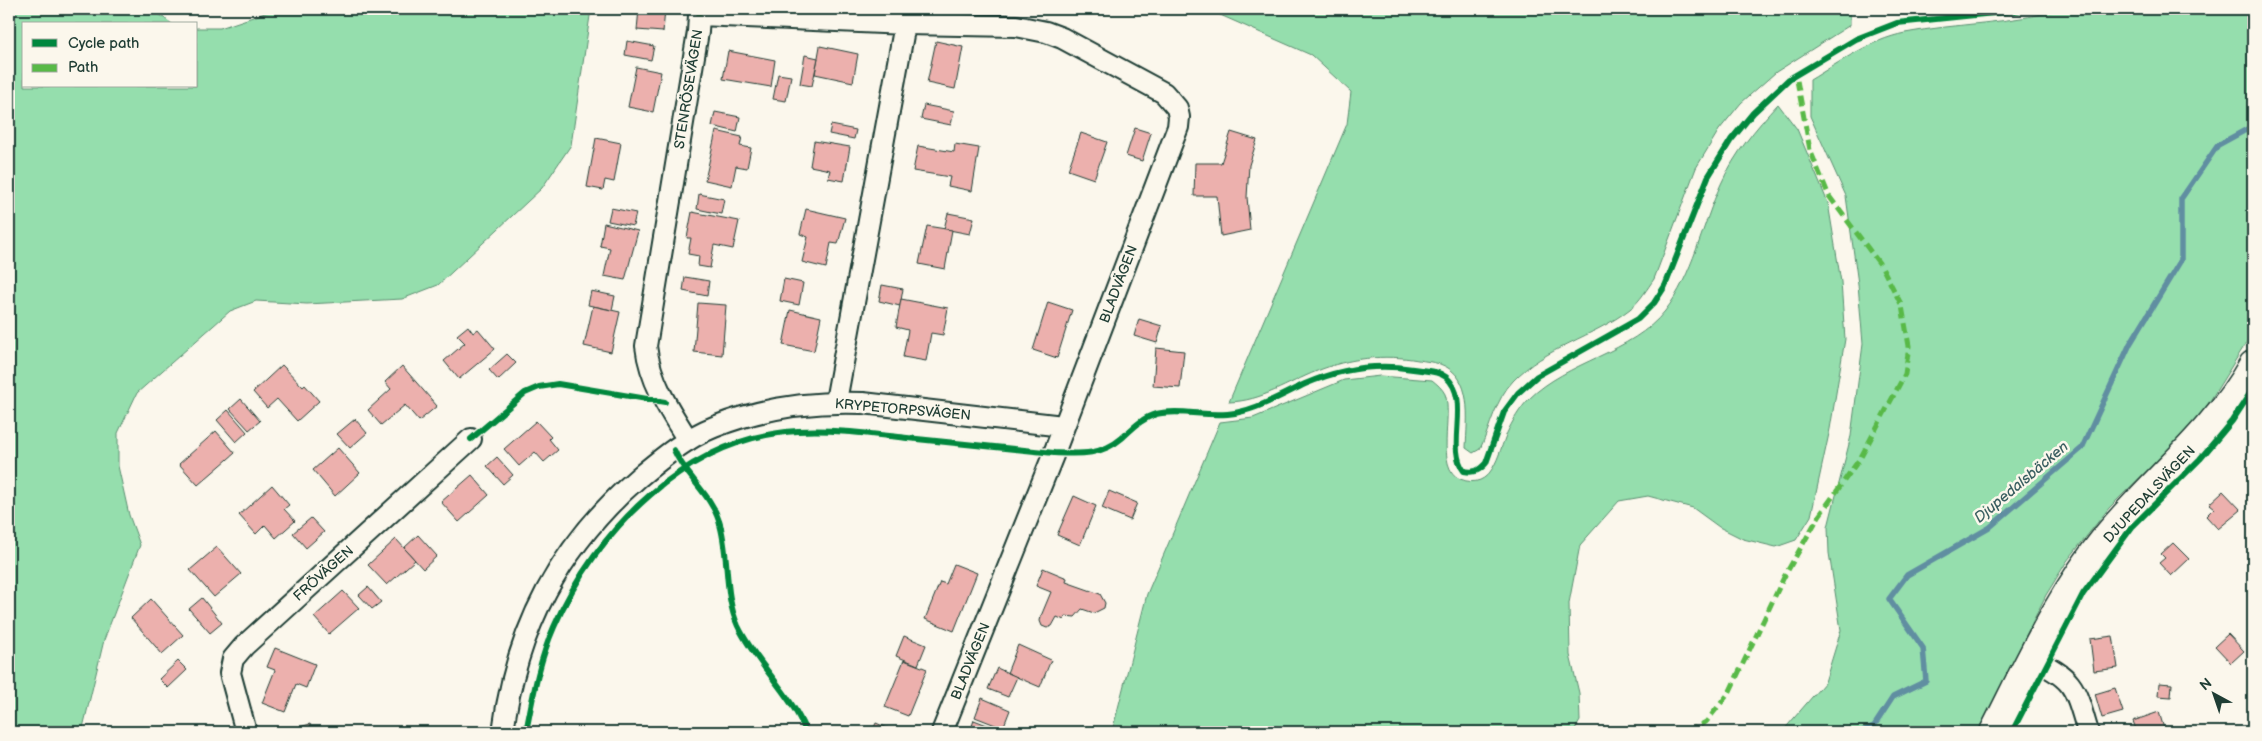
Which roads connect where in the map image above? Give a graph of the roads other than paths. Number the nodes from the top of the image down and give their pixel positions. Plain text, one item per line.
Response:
1 (904, 24) junction
2 (2253, 365) edge
3 (836, 402) junction
4 (1063, 426) junction
5 (471, 439) dead end
6 (688, 440) junction
7 (2030, 659) junction
8 (246, 732) edge
9 (503, 732) edge
10 (942, 732) edge
11 (1994, 732) edge
12 (2088, 732) edge

1 - 3 street
1 - 4 street, BLADVÄGEN
1 - 6 street, STENRÖSEVÄGEN
2 - 7 street, DJUPEDALSVÄGEN
3 - 4 street, KRYPETORPSVÄGEN
3 - 6 street, KRYPETORPSVÄGEN
4 - 10 street, BLADVÄGEN
5 - 8 street, FRÖVÄGEN
6 - 9 street, KRYPETORPSVÄGEN
7 - 11 street, DJUPEDALSVÄGEN
7 - 12 street

